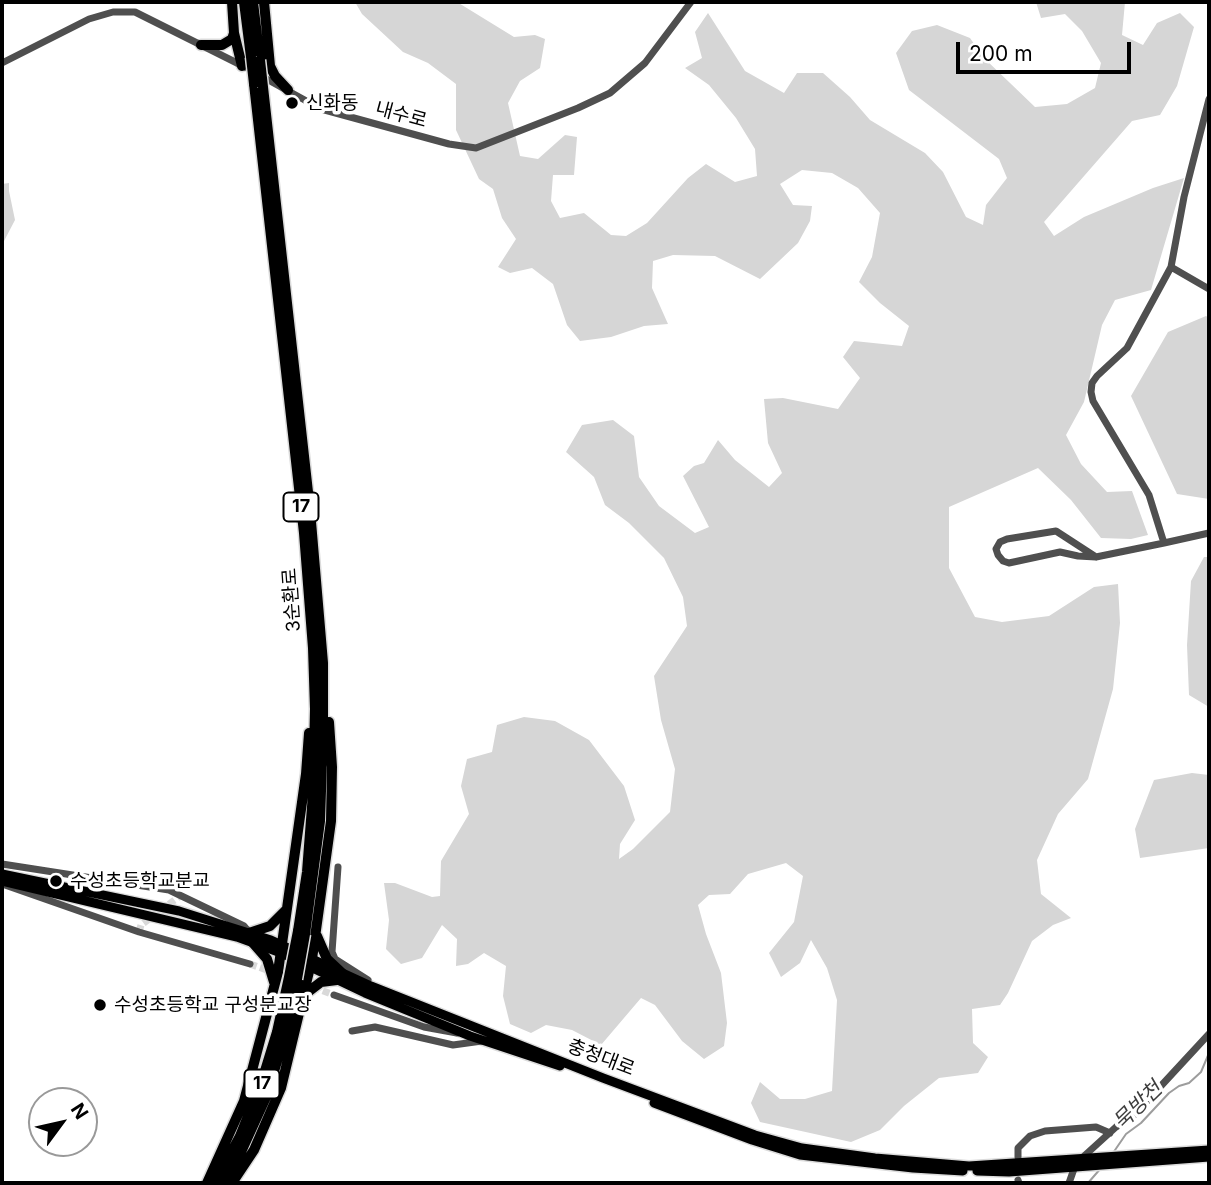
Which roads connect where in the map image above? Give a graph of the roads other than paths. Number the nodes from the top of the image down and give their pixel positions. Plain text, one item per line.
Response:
1 (232, 2) edge
2 (244, 2) edge
3 (253, 2) edge
4 (264, 2) edge
5 (691, 2) edge
6 (234, 33) junction
7 (201, 45) junction
8 (248, 60) junction
9 (2, 63) edge
10 (270, 66) junction
11 (259, 82) junction
12 (288, 90) junction
13 (1209, 99) edge
14 (1171, 267) junction
15 (1209, 289) edge
16 (1209, 533) edge
17 (1164, 543) junction
18 (1096, 557) junction
19 (313, 655) junction
20 (2, 864) edge
21 (338, 867) dead end
22 (2, 874) edge
23 (2, 882) edge
24 (287, 909) junction
25 (249, 933) junction
26 (306, 933) junction
27 (253, 943) junction
28 (282, 945) junction
29 (314, 947) junction
30 (250, 964) tunnel mouth
31 (312, 964) junction
32 (278, 972) junction
33 (341, 977) junction
34 (298, 979) junction
35 (275, 985) junction
36 (334, 995) tunnel mouth
37 (304, 996) junction
38 (406, 1000) junction
39 (352, 1031) dead end
40 (1209, 1034) edge
41 (470, 1036) junction
42 (483, 1041) junction
43 (1110, 1133) junction
44 (1209, 1150) edge
45 (1018, 1157) dead end
46 (1209, 1157) edge
47 (1081, 1163) junction
48 (1044, 1169) junction
49 (207, 1183) edge
50 (215, 1183) edge
51 (224, 1183) edge
52 (232, 1183) edge
53 (1068, 1183) edge

1 - 6 highway
2 - 8 highway, 3순환로 / 17
3 - 8 highway, 3순환로 / 17
4 - 10 highway
5 - 12 street, 내수로
6 - 7 highway
6 - 8 highway
7 - 8 street, 내수로
7 - 9 street, 내수로
8 - 10 highway
8 - 11 highway, 3순환로 / 17, bridge
8 - 11 street, 내수로
10 - 11 highway
10 - 12 highway
11 - 12 street, 내수로
11 - 19 highway, 3순환로 / 17
11 - 26 highway, 3순환로 / 17
13 - 14 street
14 - 15 street
14 - 17 street
16 - 17 street
17 - 18 street
18 - 18 street
19 - 24 highway
19 - 26 highway, 3순환로 / 17
20 - 25 street
21 - 38 street
22 - 25 main road, 충청대로
23 - 27 main road, 충청대로
23 - 30 street
24 - 25 highway
24 - 28 highway
25 - 28 main road, 충청대로
26 - 29 highway
26 - 33 highway
26 - 34 highway, 3순환로 / 17, bridge
27 - 28 main road, 충청대로
27 - 35 highway
28 - 29 highway
28 - 31 main road, 충청대로
28 - 32 highway
29 - 31 highway
31 - 33 main road, 충청대로
31 - 34 highway
32 - 34 highway
32 - 35 highway
33 - 37 highway
33 - 38 main road, 충청대로
33 - 41 main road, 충청대로
34 - 37 highway
34 - 50 highway, 3순환로 / 17
34 - 51 highway, 3순환로 / 17
35 - 49 highway
36 - 41 street
37 - 52 highway
38 - 47 main road, 충청대로
39 - 42 street
40 - 43 street
41 - 42 main road, 충청대로
42 - 48 main road, 충청대로
43 - 45 street
43 - 47 street
44 - 47 main road, 충청대로
46 - 47 main road, 충청대로
47 - 48 main road, 충청대로
47 - 53 street
48 - 53 street

